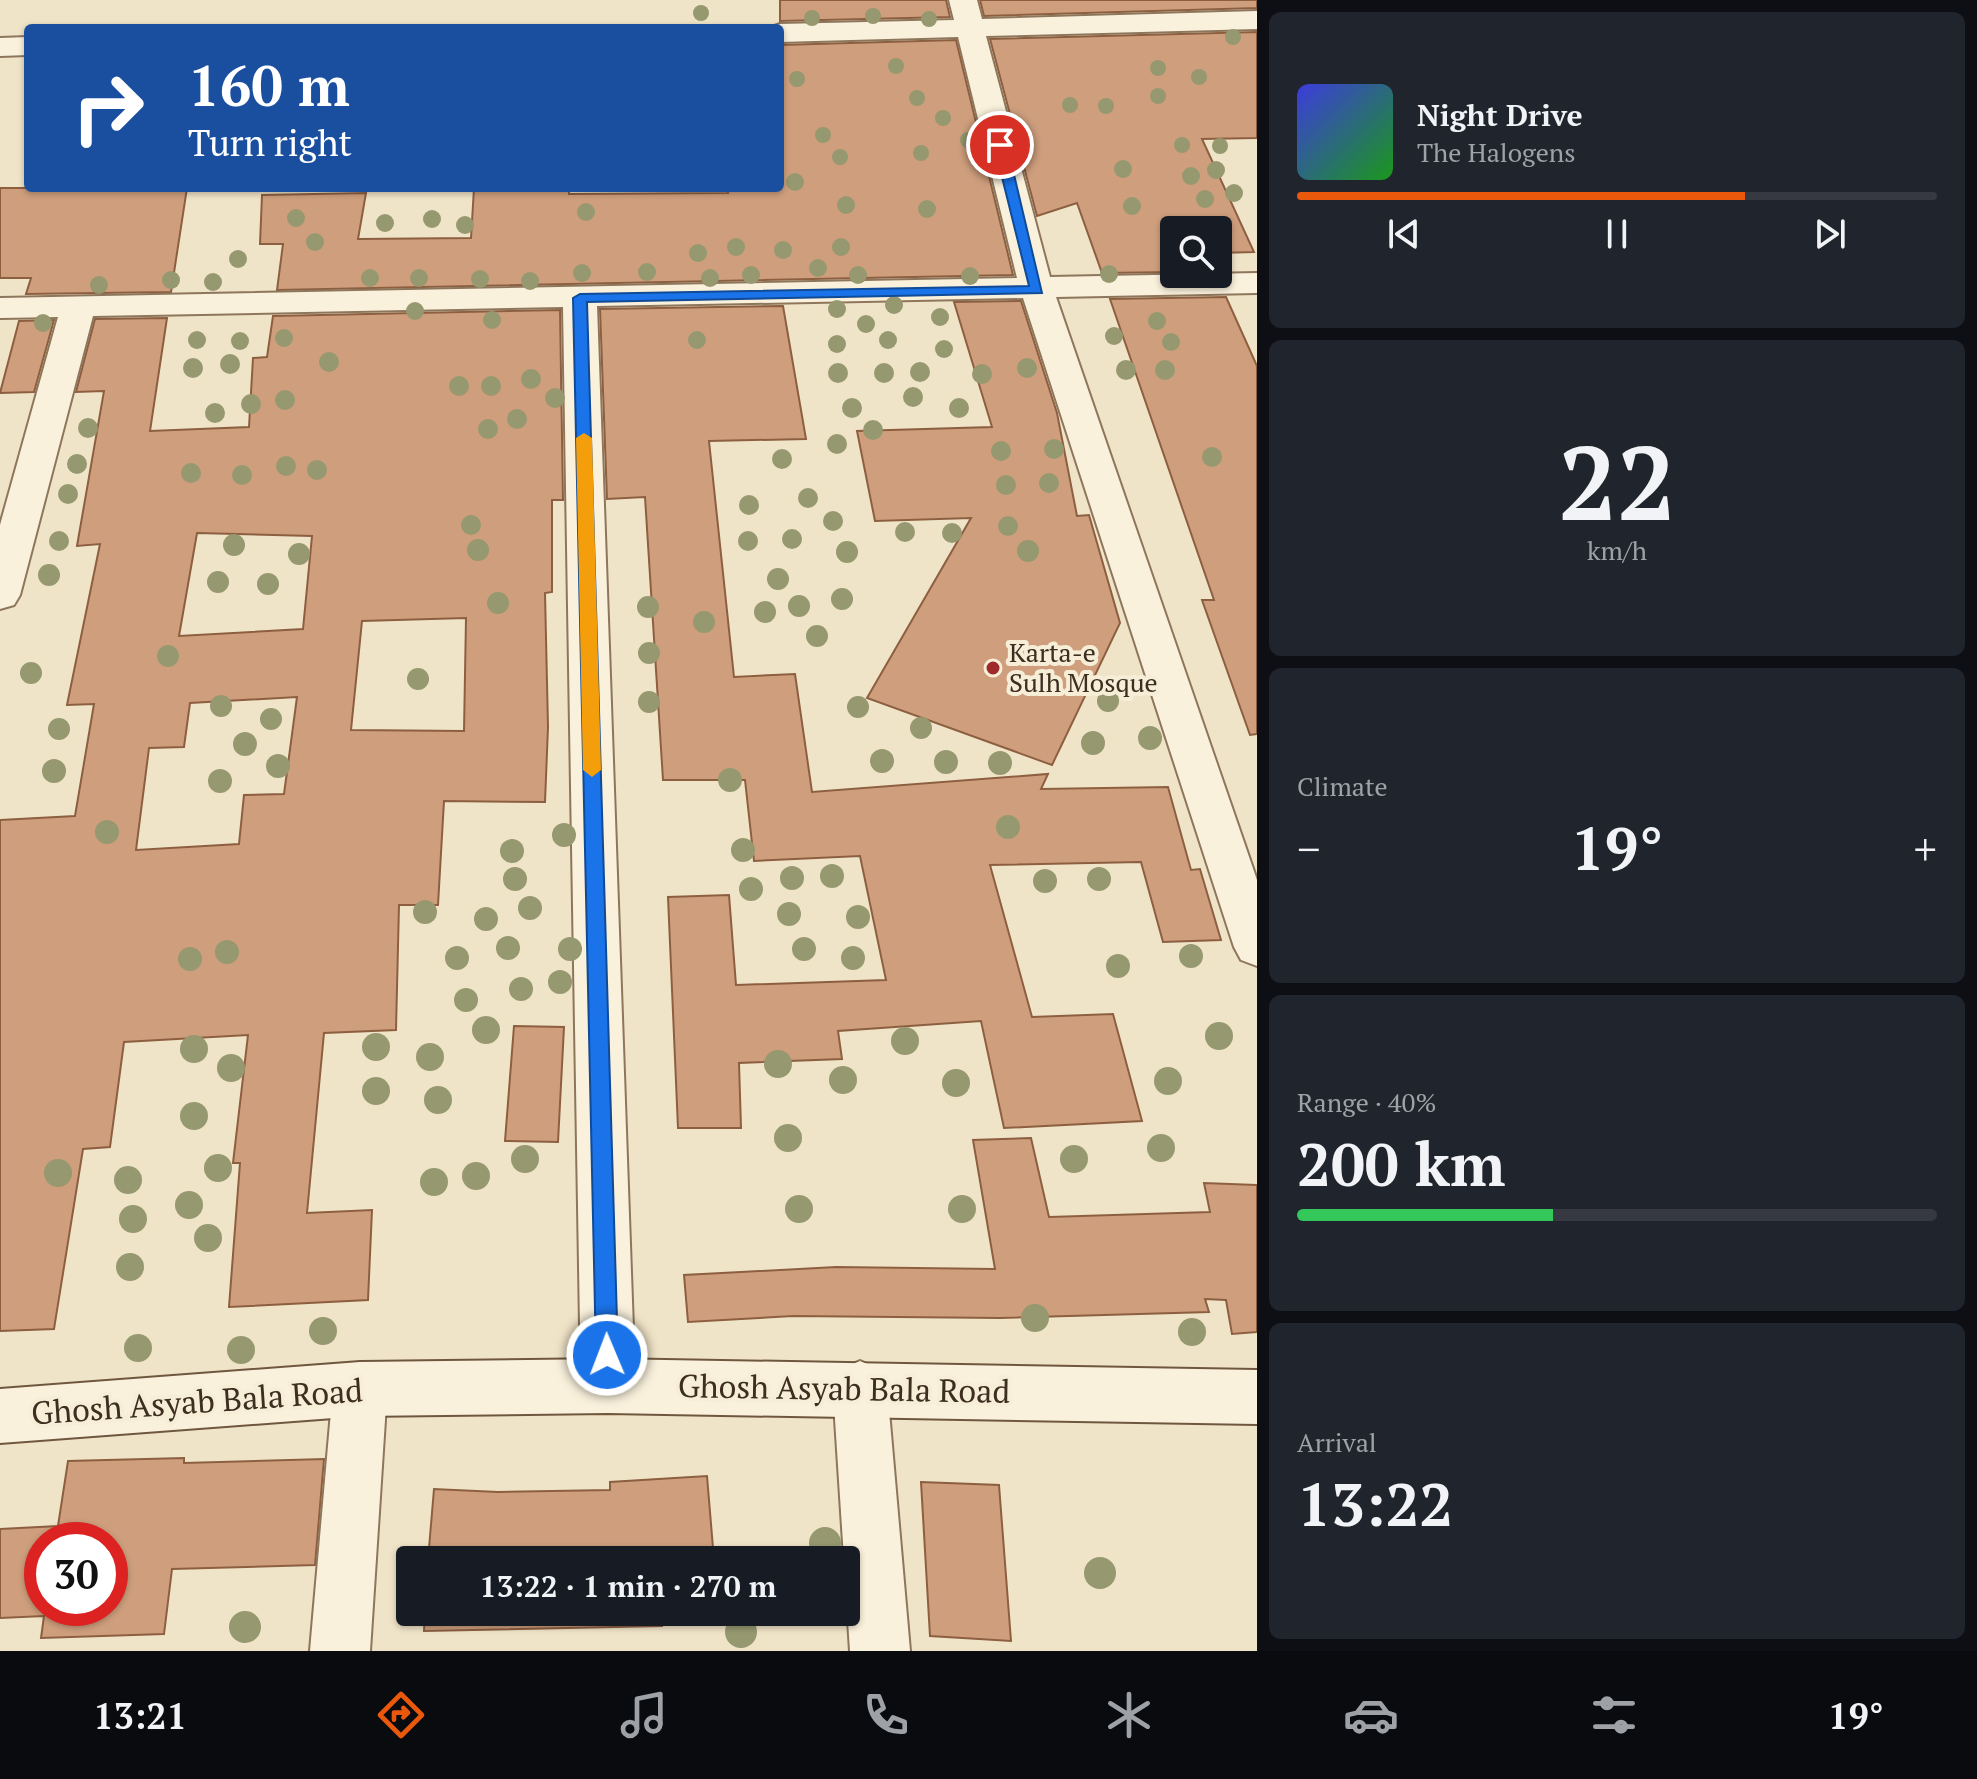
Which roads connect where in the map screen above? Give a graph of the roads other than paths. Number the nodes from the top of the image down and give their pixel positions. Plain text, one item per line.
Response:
1 (967, 15) edge
2 (1257, 20) edge
3 (784, 33) edge
4 (24, 46) edge
5 (0, 47) edge
6 (1257, 283) edge
7 (1037, 290) junction
8 (580, 298) junction
9 (78, 307) junction
10 (0, 308) edge
11 (0, 595) edge
12 (1257, 947) edge
13 (608, 1386) junction
14 (860, 1388) junction
15 (360, 1389) junction
16 (1257, 1397) edge
17 (0, 1416) edge
18 (340, 1651) edge
19 (880, 1651) edge

1 - 2 street
1 - 3 street
1 - 7 street
4 - 5 street
6 - 7 street
7 - 8 street
7 - 12 street
8 - 9 street
8 - 13 street
9 - 10 street
9 - 11 street
13 - 14 street, Ghosh Asyab Bala Road
13 - 15 street, Ghosh Asyab Bala Road
14 - 16 street, Ghosh Asyab Bala Road
14 - 19 street
15 - 17 street, Ghosh Asyab Bala Road
15 - 18 street

